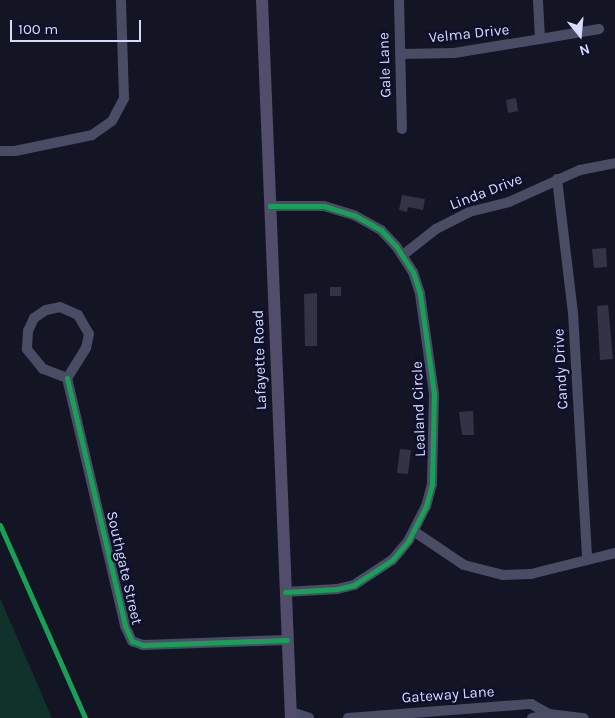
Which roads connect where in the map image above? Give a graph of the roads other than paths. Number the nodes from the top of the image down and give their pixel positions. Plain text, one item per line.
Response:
1 (121, 0) edge
2 (262, 0) edge
3 (398, 0) edge
4 (538, 0) edge
5 (599, 30) dead end
6 (540, 39) junction
7 (400, 54) junction
8 (402, 129) dead end
9 (0, 151) edge
10 (615, 163) edge
11 (557, 179) junction
12 (270, 206) junction
13 (403, 255) junction
14 (67, 378) junction
15 (414, 532) junction
16 (615, 553) edge
17 (587, 559) junction
18 (285, 592) junction
19 (286, 640) junction
20 (465, 713) edge
21 (549, 714) junction
22 (291, 715) edge
23 (309, 718) edge
24 (348, 718) edge
25 (532, 718) edge
26 (584, 718) edge

1 - 9 street
2 - 12 main road, Lafayette Road
3 - 7 street, Gale Lane
4 - 6 street
5 - 6 street, Velma Drive
6 - 7 street, Velma Drive
7 - 8 street, Gale Lane
10 - 11 street, Linda Drive
11 - 13 street, Linda Drive
11 - 17 street, Candy Drive
12 - 13 street, Lealand Circle
12 - 18 main road, Lafayette Road
13 - 15 street, Lealand Circle
14 - 14 street
14 - 19 street, Southgate Street
15 - 17 street
15 - 18 street, Lealand Circle
16 - 17 street
18 - 19 main road, Lafayette Road
19 - 22 main road, Lafayette Road
20 - 21 street, Gateway Lane
20 - 24 street, Gateway Lane
21 - 25 street, Gateway Lane
21 - 26 street, Gateway Lane
22 - 23 street

